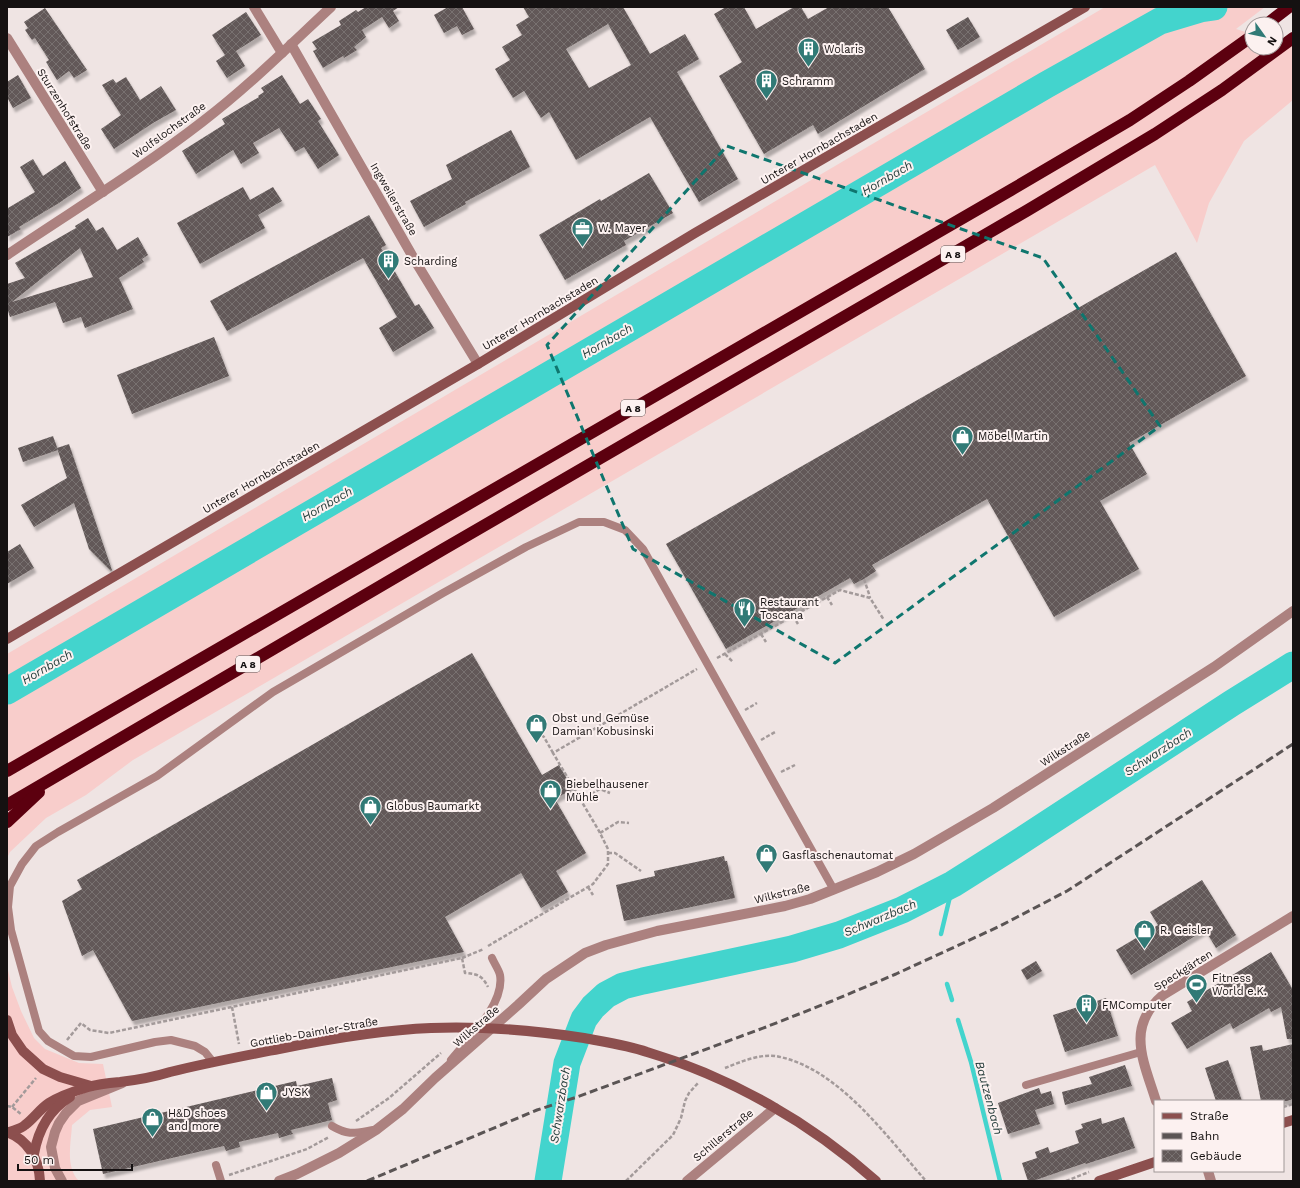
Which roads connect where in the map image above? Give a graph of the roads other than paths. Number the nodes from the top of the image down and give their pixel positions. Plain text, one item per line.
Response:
1 (254, 7) edge
2 (332, 7) edge
3 (1086, 7) edge
4 (1289, 7) edge
5 (1277, 16) edge
6 (7, 38) edge
7 (1290, 41) edge
8 (1244, 42) edge
9 (292, 44) junction
10 (282, 53) junction
11 (103, 192) junction
12 (7, 255) edge
13 (478, 364) junction
14 (1293, 611) edge
15 (7, 639) edge
16 (7, 771) edge
17 (53, 778) junction
18 (7, 805) edge
19 (7, 822) edge
20 (834, 890) junction
21 (1293, 916) edge
22 (492, 958) dead end
23 (7, 1020) edge
24 (1141, 1052) junction
25 (213, 1062) junction
26 (435, 1078) junction
27 (127, 1081) junction
28 (105, 1084) junction
29 (1026, 1085) dead end
30 (91, 1086) junction
31 (1156, 1100) edge
32 (775, 1108) junction
33 (332, 1126) dead end
34 (376, 1130) junction
35 (8, 1132) edge
36 (34, 1154) junction
37 (1154, 1162) edge
38 (216, 1165) dead end
39 (40, 1181) edge
40 (62, 1181) edge
41 (221, 1181) edge
42 (279, 1181) edge
43 (687, 1181) edge
44 (876, 1181) edge
45 (1099, 1181) edge

1 - 10 street
2 - 9 street, Wolfslochstraße
3 - 13 street, Unterer Hornbachstaden
4 - 5 highway
6 - 11 street, Sturzenhofstraße
7 - 17 highway, A 8
8 - 16 highway, A 8
9 - 10 street, Wolfslochstraße
9 - 13 street, Ingweilerstraße
10 - 11 street, Wolfslochstraße
11 - 12 street, Wolfslochstraße
13 - 15 street, Unterer Hornbachstaden
14 - 20 street, Wilkstraße
17 - 18 highway, A 8
17 - 19 highway
20 - 25 lane
20 - 26 street, Wilkstraße
21 - 24 street, Speckgärten
22 - 26 lane
23 - 30 street
24 - 29 lane
24 - 31 street, Speckgärten
25 - 27 street, Gottlieb-Daimler-Straße
25 - 32 street, Gottlieb-Daimler-Straße
26 - 34 street, Wilkstraße
27 - 28 street, Gottlieb-Daimler-Straße
27 - 40 street
28 - 30 street, Gottlieb-Daimler-Straße
28 - 36 street, Gottlieb-Daimler-Straße
30 - 35 street, Gottlieb-Daimler-Straße
32 - 43 street, Schillerstraße
32 - 44 street, Gottlieb-Daimler-Straße
33 - 34 lane
34 - 42 street, Wilkstraße
35 - 36 street
36 - 39 street
37 - 45 street
38 - 41 lane

